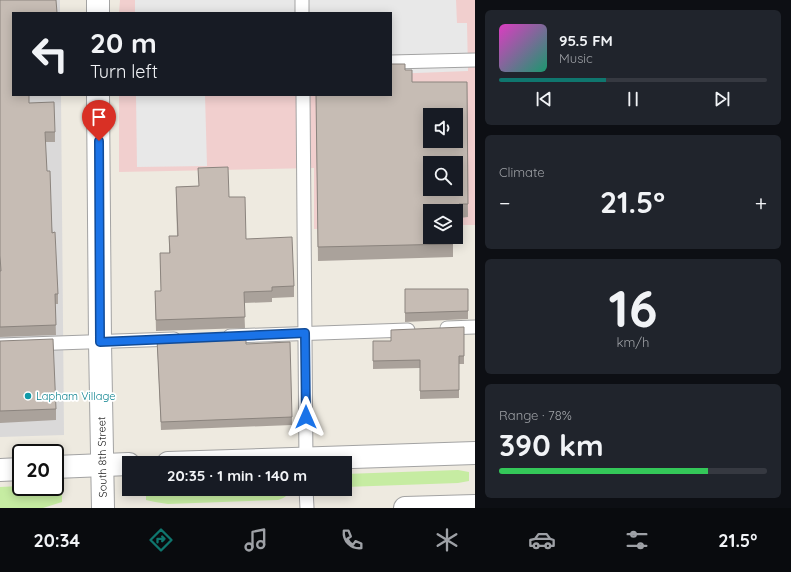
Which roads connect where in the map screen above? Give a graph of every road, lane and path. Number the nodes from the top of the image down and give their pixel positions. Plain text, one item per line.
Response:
1 (98, 0) edge
2 (302, 0) edge
3 (98, 12) edge
4 (302, 12) edge
5 (475, 60) edge
6 (392, 62) edge
7 (98, 96) edge
8 (303, 96) edge
9 (475, 327) edge
10 (421, 329) edge
11 (436, 329) edge
12 (305, 333) junction
13 (220, 337) edge
14 (189, 338) edge
15 (100, 342) junction
16 (0, 345) edge
17 (475, 453) edge
18 (306, 456) edge
19 (352, 459) edge
20 (122, 464) edge
21 (102, 465) junction
22 (64, 467) edge
23 (12, 469) edge
24 (0, 470) edge
25 (306, 496) edge
26 (475, 506) edge
27 (103, 508) edge
28 (306, 508) edge
29 (405, 508) edge

1 - 3 street
2 - 4 lane
5 - 6 lane
7 - 15 street, South 8th Street
8 - 12 lane
9 - 11 lane
10 - 12 lane
12 - 13 lane
12 - 18 lane
14 - 15 lane
15 - 16 lane
15 - 21 street, South 8th Street
17 - 19 street
20 - 21 street
21 - 22 street
21 - 27 street, South 8th Street
23 - 24 street
25 - 28 lane
26 - 29 street

